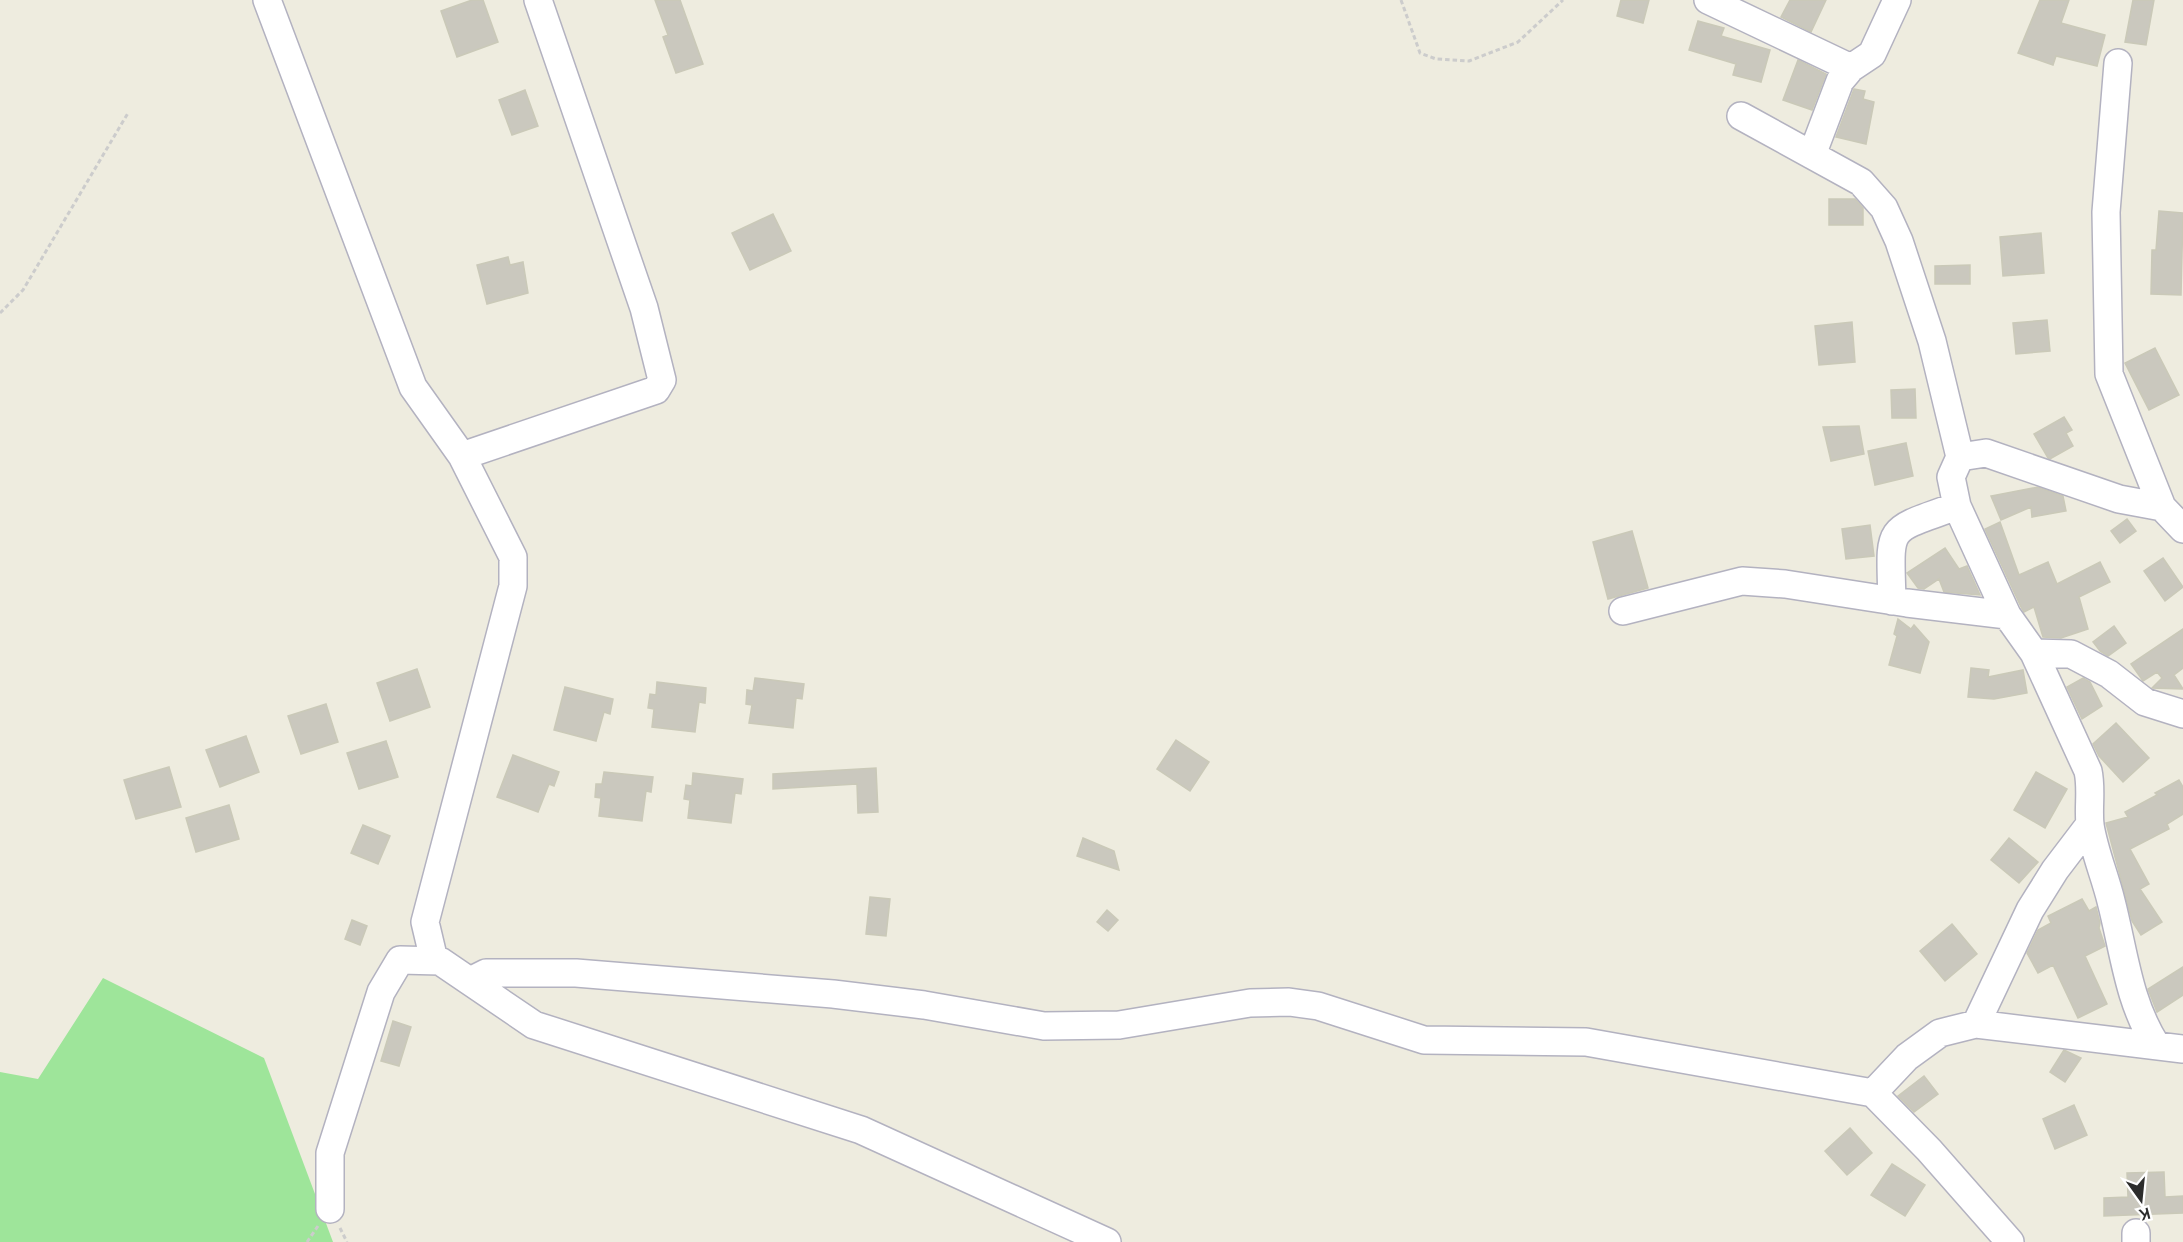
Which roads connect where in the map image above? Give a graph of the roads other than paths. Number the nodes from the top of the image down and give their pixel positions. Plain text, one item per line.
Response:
1 (267, 0) edge
2 (538, 0) edge
3 (1708, 0) edge
4 (1897, 0) edge
5 (2118, 63) dead end
6 (1851, 68) junction
7 (1741, 116) dead end
8 (1812, 155) junction
9 (462, 456) junction
10 (1960, 458) junction
11 (1957, 507) junction
12 (2162, 507) junction
13 (2183, 529) edge
14 (1892, 601) junction
15 (1623, 611) dead end
16 (2007, 615) junction
17 (2034, 653) junction
18 (2183, 714) edge
19 (2090, 824) junction
20 (425, 922) junction
21 (400, 960) junction
22 (434, 960) junction
23 (470, 981) junction
24 (1976, 1024) junction
25 (2156, 1045) junction
26 (2183, 1049) edge
27 (1873, 1093) junction
28 (330, 1209) dead end
29 (1107, 1242) edge
30 (2010, 1242) edge

1 - 9 street
2 - 9 street
3 - 6 street
4 - 6 street
5 - 12 street
6 - 8 street
7 - 8 street
8 - 10 street
9 - 20 street
10 - 11 street
10 - 12 street
11 - 14 street
11 - 16 street
12 - 13 street
14 - 15 street
14 - 16 street
16 - 17 street
17 - 18 street
17 - 19 street
19 - 24 street
19 - 25 street
20 - 21 street
20 - 22 street
21 - 22 street
21 - 28 street
22 - 23 street
23 - 27 street
23 - 29 street
24 - 25 street
24 - 27 street
25 - 26 street
27 - 30 street

